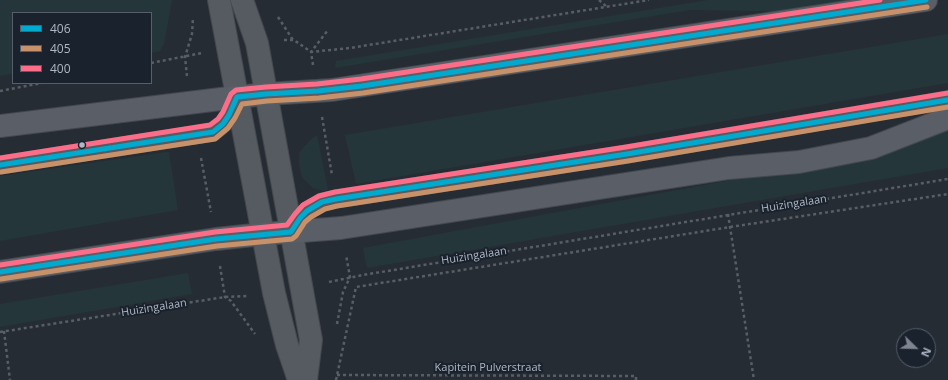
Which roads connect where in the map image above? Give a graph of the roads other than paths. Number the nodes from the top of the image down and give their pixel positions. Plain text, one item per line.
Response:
1 (219, 0) edge
2 (242, 0) edge
3 (926, 0) edge
4 (266, 94) junction
5 (237, 97) junction
6 (948, 100) edge
7 (948, 118) edge
8 (0, 126) edge
9 (0, 165) edge
10 (291, 232) junction
11 (263, 234) junction
12 (0, 272) edge
13 (299, 380) edge
14 (306, 380) edge

1 - 5 street
2 - 4 street
3 - 4 main road
4 - 5 main road
4 - 10 street
5 - 8 main road
5 - 9 lane
5 - 11 street
6 - 10 lane
7 - 10 main road
10 - 11 main road
10 - 14 street
11 - 12 main road
11 - 13 street

